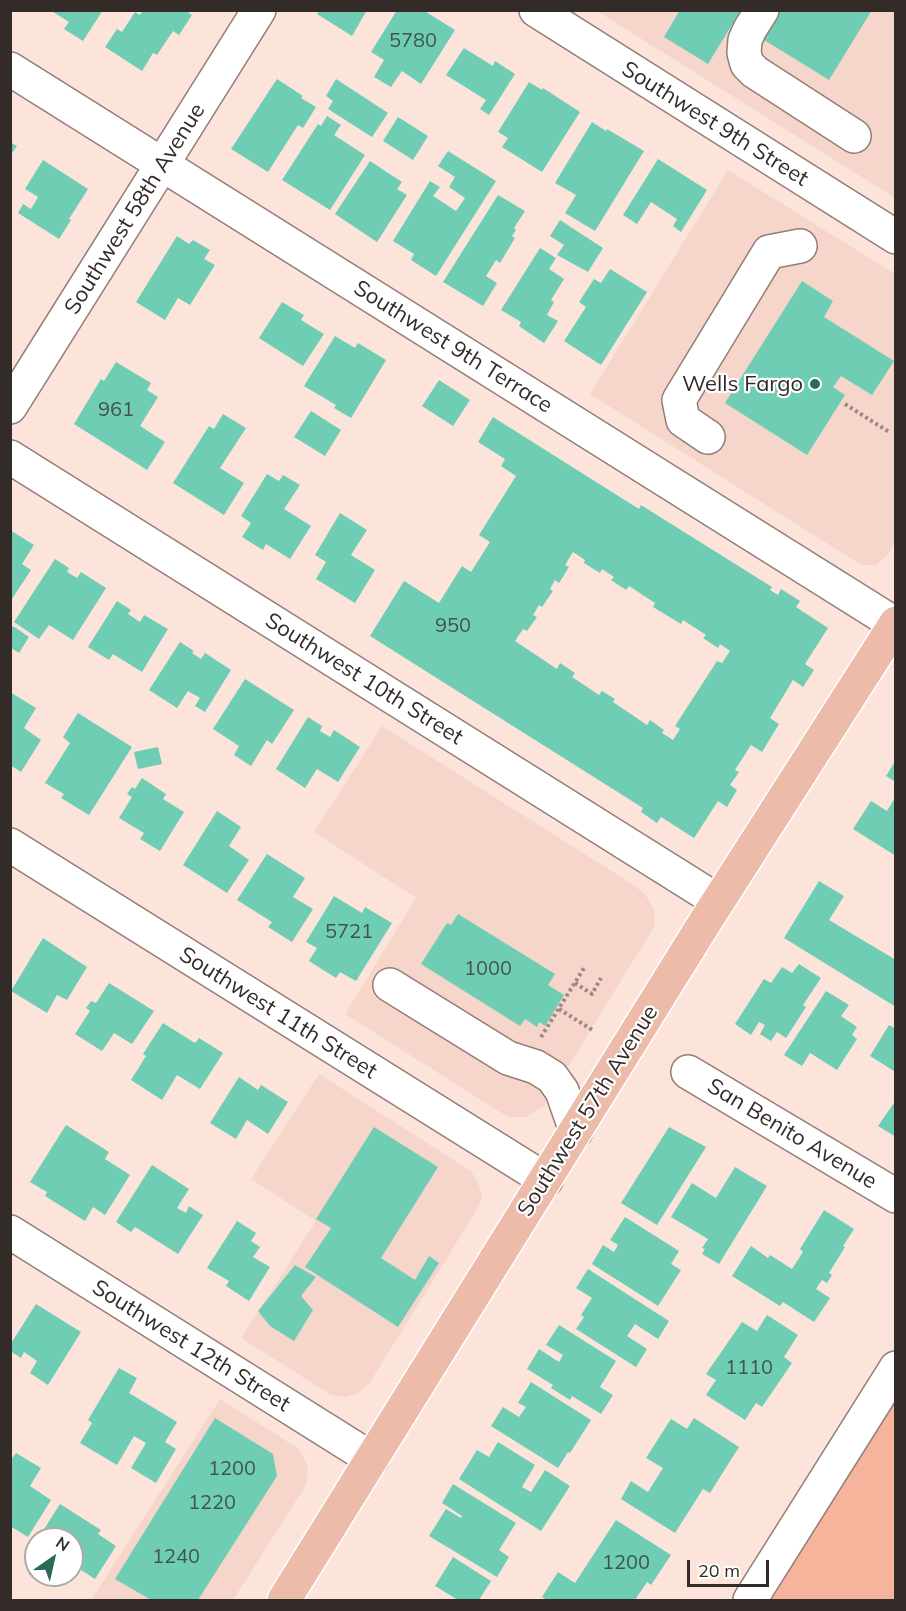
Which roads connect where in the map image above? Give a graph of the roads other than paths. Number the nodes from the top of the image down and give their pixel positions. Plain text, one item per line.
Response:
1 (259, 10) edge
2 (536, 10) edge
3 (762, 10) edge
4 (10, 69) edge
5 (854, 136) dead end
6 (163, 165) junction
7 (896, 237) edge
8 (800, 246) dead end
9 (10, 407) edge
10 (708, 437) dead end
11 (10, 456) edge
12 (895, 623) edge
13 (10, 845) edge
14 (718, 901) junction
15 (390, 985) dead end
16 (688, 1072) dead end
17 (576, 1131) junction
18 (546, 1180) junction
19 (896, 1196) edge
20 (10, 1232) edge
21 (896, 1368) edge
22 (372, 1459) junction
23 (284, 1600) edge
24 (750, 1600) edge

1 - 6 street, Southwest 58th Avenue
2 - 7 street, Southwest 9th Street
3 - 5 street
4 - 6 street, Southwest 9th Terrace
6 - 9 street, Southwest 58th Avenue
6 - 12 street, Southwest 9th Terrace
8 - 10 street
11 - 14 street, Southwest 10th Street
12 - 14 main road, Southwest 57th Avenue
13 - 18 street, Southwest 11th Street
14 - 17 main road, Southwest 57th Avenue
15 - 17 street
16 - 19 street, San Benito Avenue
17 - 18 main road, Southwest 57th Avenue
18 - 22 main road, Southwest 57th Avenue
20 - 22 street, Southwest 12th Street
21 - 24 street
22 - 23 main road, Southwest 57th Avenue

